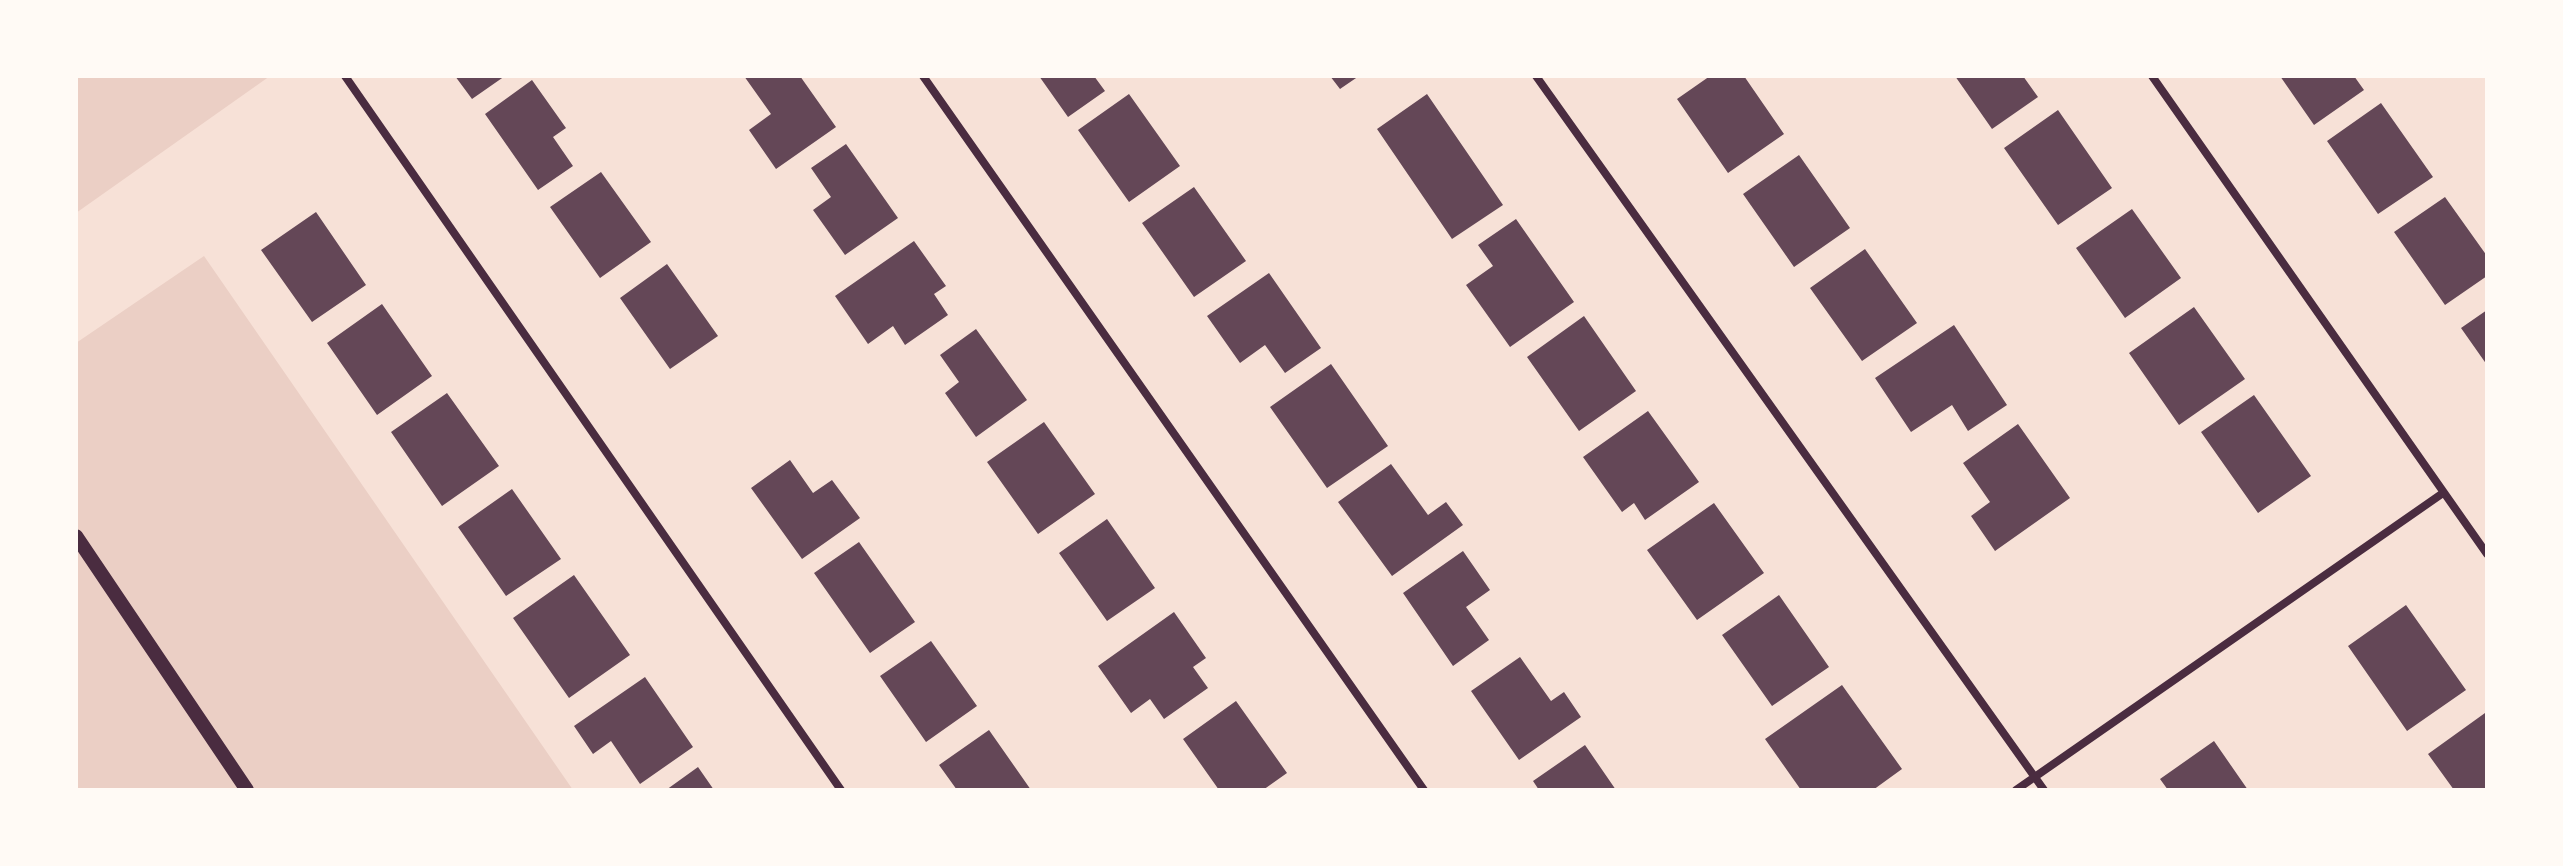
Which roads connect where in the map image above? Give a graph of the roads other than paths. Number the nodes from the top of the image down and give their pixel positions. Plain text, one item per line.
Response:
1 (345, 76) edge
2 (923, 76) edge
3 (1536, 76) edge
4 (2152, 76) edge
5 (2443, 493) junction
6 (76, 536) edge
7 (2487, 554) edge
8 (2035, 777) junction
9 (247, 790) edge
10 (841, 790) edge
11 (1424, 790) edge
12 (2016, 790) edge
13 (2044, 790) edge

1 - 10 street
2 - 11 street
3 - 8 street
4 - 5 street
5 - 7 street
5 - 8 street
6 - 9 street
8 - 12 street
8 - 13 street

